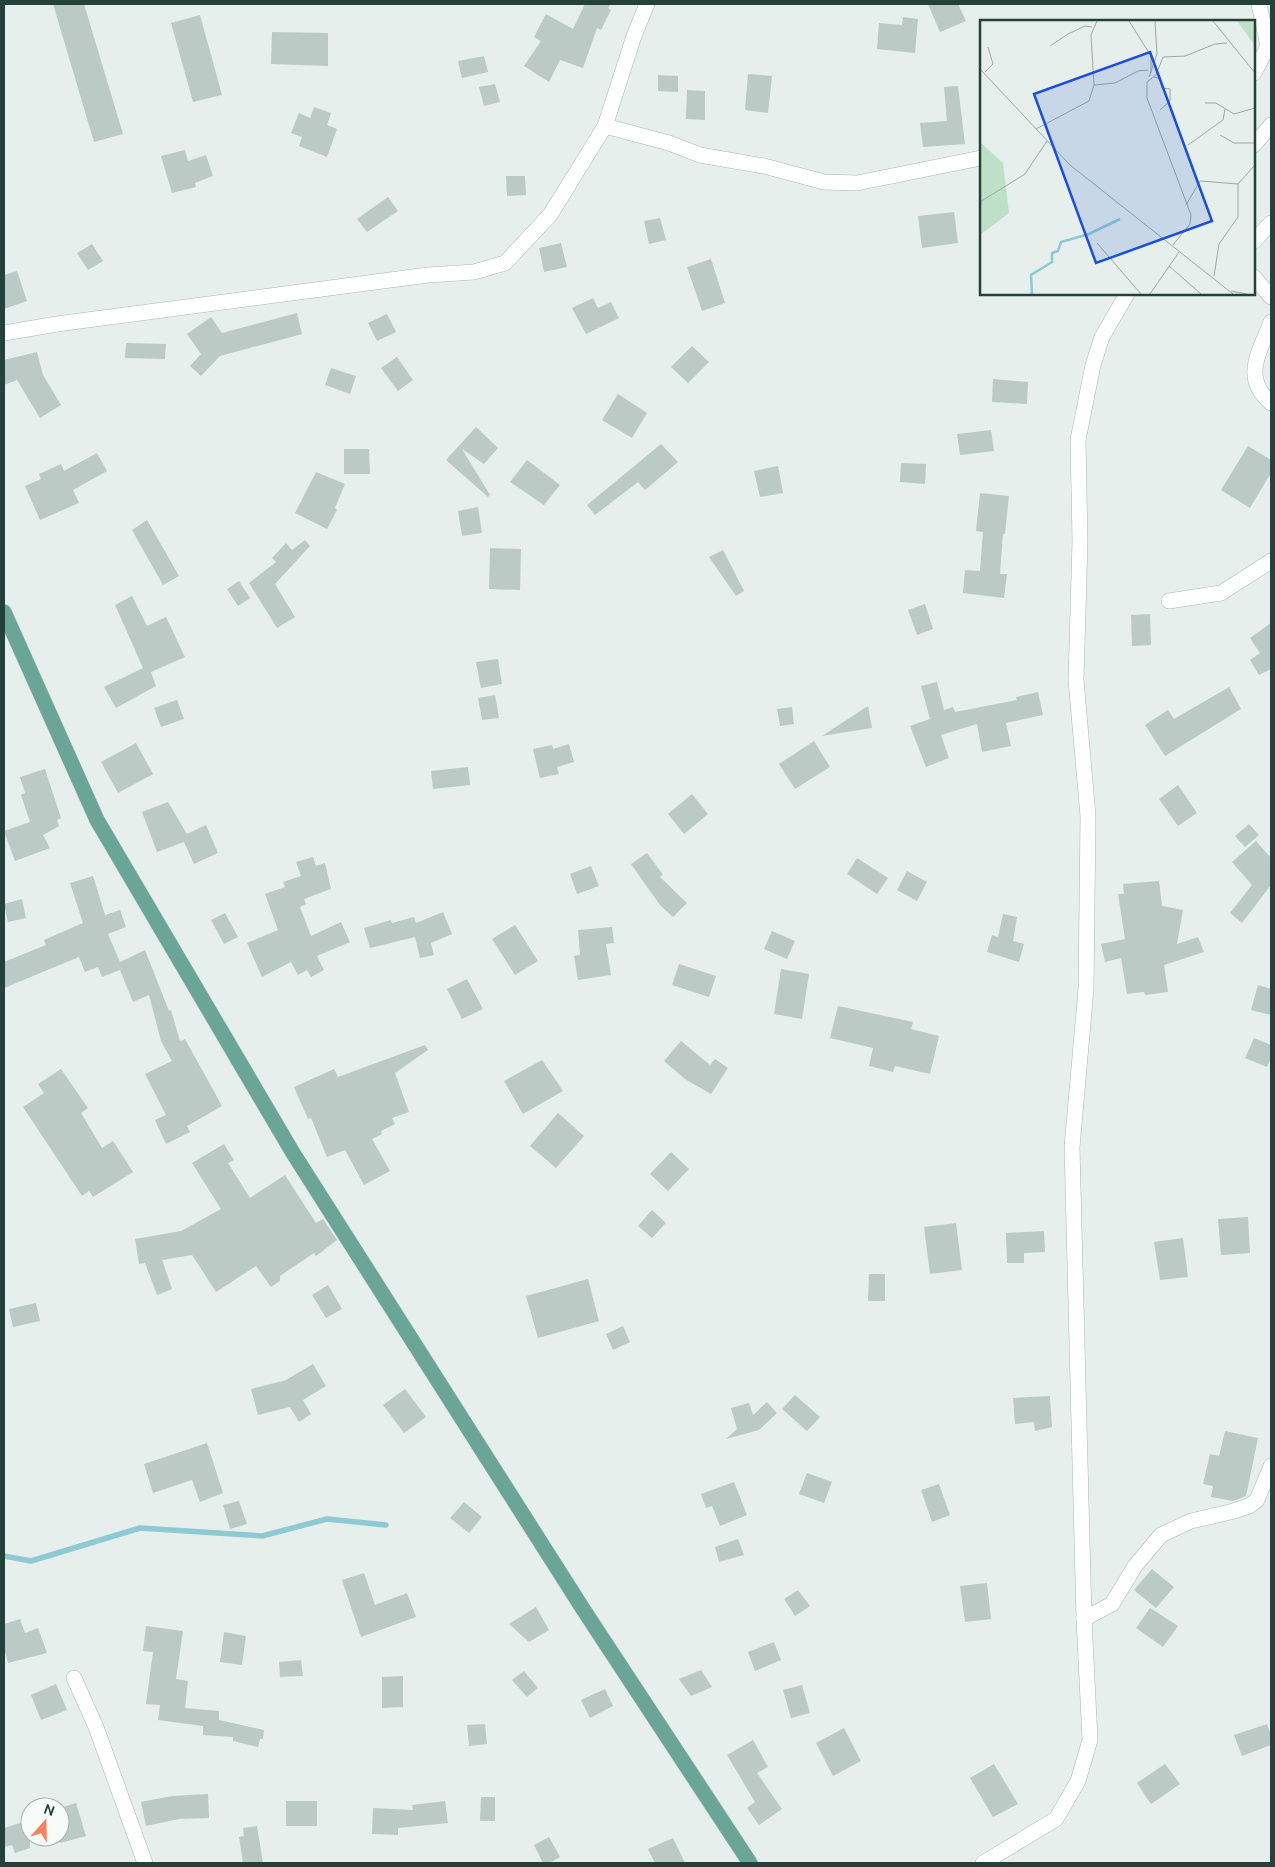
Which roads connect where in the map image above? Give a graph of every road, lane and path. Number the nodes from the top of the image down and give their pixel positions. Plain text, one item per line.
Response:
1 (647, 4) edge
2 (1259, 4) edge
3 (1255, 70) edge
4 (1271, 125) edge
5 (605, 126) junction
6 (1255, 144) edge
7 (980, 158) edge
8 (1271, 223) edge
9 (1255, 240) edge
10 (1255, 278) edge
11 (1126, 295) edge
12 (1271, 297) edge
13 (1271, 322) edge
14 (4, 334) edge
15 (1271, 404) edge
16 (1271, 562) edge
17 (1169, 601) dead end
18 (4, 612) edge
19 (1271, 1466) edge
20 (1084, 1619) junction
21 (74, 1678) dead end
22 (145, 1863) edge
23 (750, 1863) edge
24 (983, 1863) edge

1 - 5 street
2 - 3 street
4 - 6 street
5 - 7 street
5 - 14 street
8 - 9 street
10 - 12 street
11 - 20 street
13 - 15 street
16 - 17 street
18 - 23 main road
19 - 20 street
20 - 24 street
21 - 22 street

